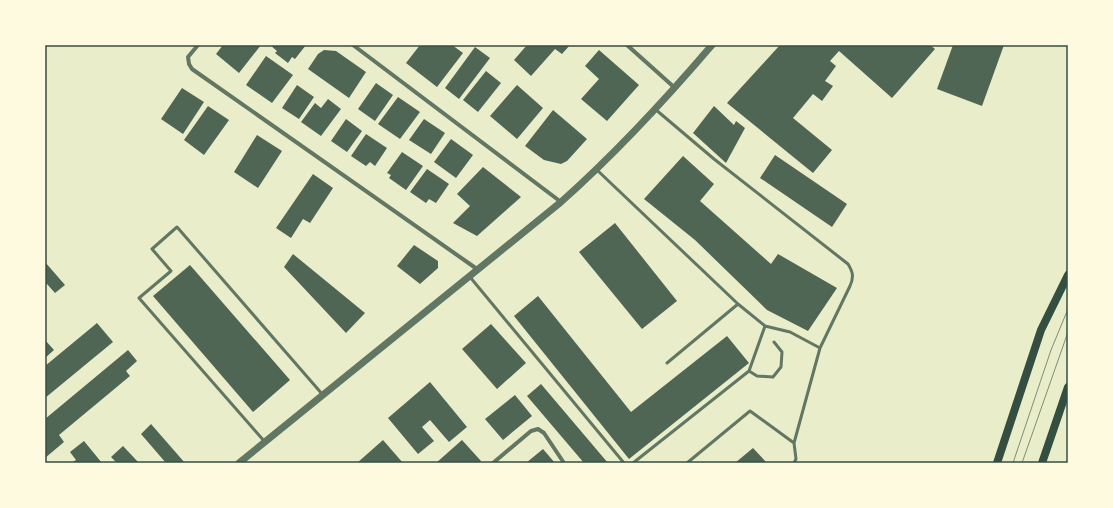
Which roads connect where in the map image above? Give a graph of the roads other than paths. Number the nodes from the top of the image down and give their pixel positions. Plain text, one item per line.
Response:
1 (198, 45) edge
2 (353, 45) edge
3 (627, 45) edge
4 (712, 45) edge
5 (675, 88) junction
6 (655, 109) junction
7 (597, 170) junction
8 (561, 202) junction
9 (477, 270) junction
10 (1068, 275) edge
11 (469, 276) junction
12 (738, 304) junction
13 (765, 326) junction
14 (774, 342) dead end
15 (820, 348) junction
16 (667, 363) dead end
17 (748, 371) junction
18 (1068, 387) edge
19 (323, 395) junction
20 (265, 442) junction
21 (794, 443) junction
22 (239, 463) edge
23 (493, 463) edge
24 (564, 463) edge
25 (624, 463) edge
26 (633, 463) edge
27 (687, 463) edge
28 (794, 463) edge
29 (997, 463) edge
30 (1042, 463) edge

1 - 9 street
2 - 8 street
3 - 5 street
4 - 5 street
5 - 6 street
6 - 7 street
6 - 15 lane
7 - 8 street
7 - 12 lane
8 - 9 street
9 - 11 street
10 - 29 main road
11 - 19 street
11 - 25 lane
12 - 13 lane
12 - 16 lane
13 - 15 lane
13 - 17 lane
14 - 17 lane
15 - 21 lane
17 - 26 lane
18 - 30 main road
19 - 20 street
19 - 20 lane
20 - 22 street
21 - 27 lane
21 - 28 lane
23 - 24 street

